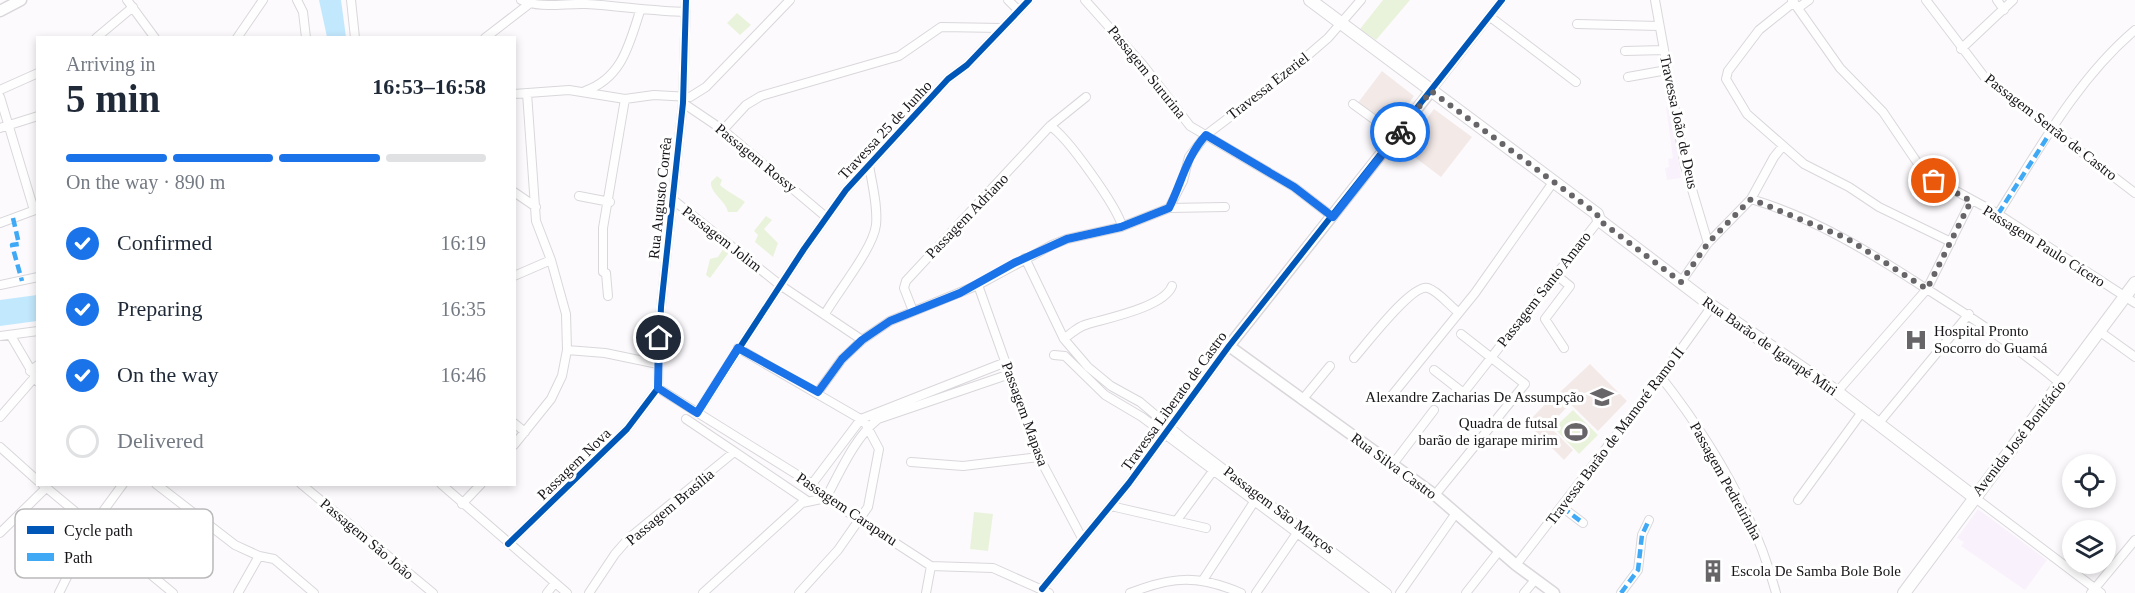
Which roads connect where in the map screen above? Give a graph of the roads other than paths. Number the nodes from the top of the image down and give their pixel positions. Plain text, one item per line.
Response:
1 (21, 0) edge
2 (263, 0) edge
3 (297, 0) edge
4 (351, 0) edge
5 (686, 0) edge
6 (790, 0) edge
7 (1008, 0) edge
8 (1029, 0) edge
9 (1085, 0) edge
10 (1310, 0) edge
11 (1361, 0) edge
12 (1502, 0) edge
13 (1655, 0) edge
14 (1809, 0) edge
15 (1926, 0) edge
16 (1997, 0) edge
17 (2013, 0) edge
18 (525, 2) edge
19 (130, 4) edge
20 (1795, 4) edge
21 (1019, 10) junction
22 (2004, 10) junction
23 (640, 11) junction
24 (0, 12) edge
25 (686, 12) junction
26 (1489, 16) junction
27 (1577, 24) dead end
28 (1342, 25) junction
29 (1659, 26) junction
30 (1002, 28) junction
31 (2135, 30) edge
32 (98, 36) edge
33 (154, 36) edge
34 (238, 36) edge
35 (306, 36) edge
36 (355, 36) edge
37 (487, 36) edge
38 (1961, 49) junction
39 (1664, 50) junction
40 (1625, 51) dead end
41 (1667, 70) junction
42 (36, 73) edge
43 (1628, 77) dead end
44 (1576, 82) dead end
45 (0, 90) edge
46 (1431, 91) junction
47 (585, 92) junction
48 (527, 93) junction
49 (516, 94) edge
50 (0, 97) edge
51 (1086, 97) dead end
52 (625, 99) junction
53 (682, 100) junction
54 (1353, 104) dead end
55 (36, 117) edge
56 (1050, 126) junction
57 (4, 127) edge
58 (723, 130) junction
59 (2052, 130) junction
60 (1206, 135) junction
61 (1397, 136) junction
62 (1782, 147) junction
63 (869, 165) junction
64 (1554, 181) junction
65 (516, 193) edge
66 (2135, 193) edge
67 (579, 196) dead end
68 (1751, 199) junction
69 (672, 200) junction
70 (1971, 201) junction
71 (610, 202) junction
72 (536, 207) junction
73 (1225, 207) dead end
74 (1169, 208) junction
75 (36, 209) edge
76 (1998, 214) junction
77 (826, 217) junction
78 (1333, 217) junction
79 (1599, 220) junction
80 (0, 222) edge
81 (1122, 226) junction
82 (1951, 242) junction
83 (1708, 243) junction
84 (1025, 258) junction
85 (551, 260) junction
86 (1555, 274) junction
87 (516, 275) edge
88 (36, 277) edge
89 (1681, 282) junction
90 (2135, 283) edge
91 (0, 285) edge
92 (780, 285) junction
93 (978, 285) junction
94 (1172, 286) dead end
95 (1927, 289) junction
96 (608, 296) dead end
97 (2130, 300) edge
98 (1712, 306) junction
99 (913, 310) junction
100 (1458, 312) junction
101 (825, 314) junction
102 (1969, 314) junction
103 (36, 331) edge
104 (2099, 331) junction
105 (1461, 334) dead end
106 (0, 336) edge
107 (11, 336) junction
108 (1064, 339) junction
109 (862, 340) junction
110 (1229, 346) junction
111 (738, 348) junction
112 (1564, 348) dead end
113 (567, 350) junction
114 (1054, 355) dead end
115 (1490, 357) junction
116 (2135, 357) edge
117 (1354, 358) dead end
118 (658, 364) junction
119 (1330, 366) dead end
120 (1008, 368) junction
121 (1434, 370) dead end
122 (34, 377) edge
123 (1661, 377) junction
124 (2061, 384) junction
125 (658, 388) junction
126 (818, 392) junction
127 (1837, 392) junction
128 (1389, 399) dead end
129 (1302, 400) junction
130 (1434, 410) dead end
131 (1862, 412) junction
132 (697, 413) junction
133 (0, 417) edge
134 (686, 419) dead end
135 (865, 422) junction
136 (1878, 424) junction
137 (516, 425) edge
138 (1170, 428) junction
139 (525, 432) junction
140 (1164, 436) junction
141 (516, 443) edge
142 (0, 447) edge
143 (733, 453) junction
144 (1039, 458) junction
145 (911, 462) dead end
146 (1393, 464) junction
147 (1213, 471) junction
148 (36, 479) edge
149 (812, 483) junction
150 (44, 486) edge
151 (122, 486) edge
152 (159, 486) edge
153 (303, 486) edge
154 (443, 486) edge
155 (479, 486) edge
156 (1435, 495) junction
157 (1974, 496) junction
158 (826, 498) junction
159 (806, 500) junction
160 (1798, 500) dead end
161 (1254, 502) junction
162 (462, 504) junction
163 (1111, 506) junction
164 (1562, 507) junction
165 (21, 509) edge
166 (73, 509) edge
167 (105, 509) edge
168 (189, 509) edge
169 (1456, 513) junction
170 (15, 515) edge
171 (861, 520) junction
172 (1177, 520) junction
173 (1649, 520) dead end
174 (1583, 523) dead end
175 (213, 527) edge
176 (2, 528) edge
177 (1206, 528) dead end
178 (1297, 533) junction
179 (1082, 538) junction
180 (2135, 540) edge
181 (508, 544) junction
182 (1499, 551) junction
183 (259, 556) junction
184 (1516, 565) junction
185 (931, 566) junction
186 (66, 578) edge
187 (155, 578) edge
188 (1203, 580) junction
189 (1535, 580) junction
190 (555, 583) junction
191 (1046, 591) edge
192 (2096, 591) edge
193 (430, 592) edge
194 (1399, 592) edge
195 (59, 593) edge
196 (173, 593) edge
197 (238, 593) edge
198 (314, 593) edge
199 (547, 593) edge
200 (567, 593) edge
201 (589, 593) edge
202 (703, 593) edge
203 (799, 593) edge
204 (926, 593) edge
205 (1130, 593) edge
206 (1241, 593) edge
207 (1256, 593) edge
208 (1377, 593) edge
209 (1387, 593) edge
210 (1466, 593) edge
211 (1524, 593) edge
212 (1554, 593) edge
213 (1621, 593) edge
214 (1776, 593) edge
215 (1904, 593) edge

1 - 24 street
2 - 34 street
3 - 35 street
4 - 36 street
5 - 25 street, Rua Augusto Corrêa
6 - 53 street
7 - 21 street
8 - 21 street, Travessa 25 de Junho
9 - 60 street, Passagem Sururina
10 - 28 main road, Rua Barão de Igarapé Miri
11 - 28 street, Travessa Ezeriel
12 - 26 street, Travessa Liberato de Castro
13 - 29 street, Travessa João de Deus
14 - 20 street
15 - 38 street, Passagem Serrão de Castro
16 - 22 street
17 - 22 street
18 - 23 street
18 - 37 street
19 - 32 street
19 - 33 street
20 - 62 street
20 - 70 street, Passagem Paulo Cícero
21 - 30 street, Travessa 25 de Junho
22 - 38 street
23 - 25 street
23 - 47 street
25 - 53 street, Rua Augusto Corrêa
26 - 44 street
26 - 46 street, Travessa Liberato de Castro
27 - 29 street
28 - 46 main road, Rua Barão de Igarapé Miri
28 - 60 street, Travessa Ezeriel
29 - 39 street, Travessa João de Deus
30 - 58 street
30 - 63 street, Travessa 25 de Junho
31 - 59 street
38 - 59 street, Passagem Serrão de Castro
39 - 40 street
39 - 41 street, Travessa João de Deus
41 - 43 street
41 - 83 street, Travessa João de Deus
42 - 45 street
46 - 61 street, Travessa Liberato de Castro
46 - 64 main road, Rua Barão de Igarapé Miri
47 - 48 street, Passagem Rossy
47 - 52 street, Passagem Rossy
48 - 49 street, Passagem Rossy
48 - 72 street
50 - 57 street
51 - 56 street, Passagem Adriano
52 - 53 street, Passagem Rossy
52 - 71 street
53 - 58 street, Passagem Rossy
53 - 69 street, Rua Augusto Corrêa
54 - 61 street
55 - 57 street
56 - 81 street
56 - 99 street, Passagem Adriano
57 - 75 street
58 - 77 street, Passagem Rossy
59 - 66 street, Passagem Serrão de Castro
59 - 76 street
60 - 74 street, Travessa Ezeriel
60 - 78 street, Passagem Sururina
61 - 78 street, Travessa Liberato de Castro
62 - 68 street
62 - 82 street
63 - 77 street, Travessa 25 de Junho
63 - 101 street
64 - 79 main road, Rua Barão de Igarapé Miri
64 - 100 street
65 - 72 street
67 - 71 street
68 - 83 street
68 - 95 street
69 - 92 street, Passagem Jolim
69 - 118 street, Rua Augusto Corrêa
70 - 76 street, Passagem Paulo Cícero
70 - 82 street
71 - 96 street
72 - 85 street
73 - 74 street
74 - 81 street
75 - 80 street
76 - 97 street, Passagem Paulo Cícero
77 - 92 street, Travessa 25 de Junho
78 - 110 street, Travessa Liberato de Castro
79 - 86 street, Passagem Santo Amaro
79 - 89 main road, Rua Barão de Igarapé Miri
81 - 84 street
82 - 95 street
83 - 89 street
84 - 93 street
84 - 108 street, Passagem São Marços
85 - 87 street
85 - 113 street
86 - 112 street
86 - 115 street, Passagem Santo Amaro
88 - 91 street
89 - 98 main road, Rua Barão de Igarapé Miri
90 - 97 main road, Avenida José Bonifácio
92 - 101 street, Passagem Jolim
92 - 111 street, Travessa 25 de Junho
93 - 99 street
93 - 120 street, Passagem Mapasa
94 - 108 street
95 - 102 street
95 - 127 street
97 - 104 main road, Avenida José Bonifácio
98 - 123 street, Travessa Barão de Mamoré Ramo II
98 - 127 main road, Rua Barão de Igarapé Miri
99 - 109 street
100 - 117 street
100 - 128 street
101 - 109 street, Passagem Jolim
102 - 124 street
102 - 136 street
103 - 107 street
104 - 116 street
104 - 124 main road, Avenida José Bonifácio
105 - 115 street, Passagem Santo Amaro
106 - 107 street
107 - 122 street
108 - 138 street, Passagem São Marços
109 - 126 street
110 - 129 street, Rua Silva Castro
110 - 138 street, Travessa Liberato de Castro
111 - 126 street
111 - 132 street, Travessa 25 de Junho
113 - 118 street
113 - 139 street
114 - 140 street, Passagem São Marços
115 - 121 street, Passagem Santo Amaro
115 - 156 street, Passagem Santo Amaro
118 - 125 street, Rua Augusto Corrêa
119 - 129 street
120 - 135 street
120 - 135 street
120 - 144 street, Passagem Mapasa
122 - 133 street
123 - 164 street, Travessa Barão de Mamoré Ramo II
123 - 214 street, Passagem Pedreirinha
124 - 157 main road, Avenida José Bonifácio
125 - 132 street, Passagem Caraparu
125 - 181 street, Passagem Nova
126 - 135 street
127 - 131 main road, Rua Barão de Igarapé Miri
129 - 146 street, Rua Silva Castro
130 - 146 street
131 - 136 main road, Rua Barão de Igarapé Miri
131 - 160 street
132 - 149 street, Passagem Caraparu
134 - 143 street, Passagem Caraparu
135 - 149 street
135 - 158 street
135 - 171 street
136 - 157 main road, Rua Barão de Igarapé Miri
137 - 139 street
138 - 140 street, Travessa Liberato de Castro
138 - 209 street, Passagem São Marços
139 - 141 street
140 - 147 street, Passagem São Marços
140 - 163 street, Travessa Liberato de Castro
142 - 148 street
143 - 159 street, Passagem Caraparu
143 - 201 street, Passagem Brasília
144 - 145 street
144 - 179 street, Passagem Mapasa
146 - 156 street, Rua Silva Castro
147 - 161 street, Passagem São Marços
147 - 172 street
149 - 158 street, Passagem Caraparu
150 - 165 street
150 - 166 street
151 - 167 street
152 - 168 street
153 - 193 street, Passagem São João
154 - 162 street
155 - 162 street
156 - 169 street, Rua Silva Castro
157 - 192 street
157 - 215 main road, Avenida José Bonifácio
158 - 159 street
158 - 171 street, Passagem Caraparu
159 - 202 street
161 - 178 street, Passagem São Marços
161 - 188 street
162 - 181 street
163 - 172 street
163 - 179 street, Travessa Liberato de Castro
164 - 174 street
164 - 184 street, Travessa Barão de Mamoré Ramo II
169 - 182 street, Rua Silva Castro
169 - 194 street
170 - 176 street
171 - 185 street, Passagem Caraparu
171 - 203 street
172 - 177 street
173 - 213 street
175 - 183 street
178 - 207 street
178 - 208 street, Passagem São Marços
179 - 191 street, Travessa Liberato de Castro
180 - 192 street
181 - 190 street
182 - 184 street, Rua Silva Castro
182 - 210 street
183 - 197 street
183 - 198 street
184 - 189 street, Rua Silva Castro
185 - 191 street
185 - 204 street
186 - 195 street
187 - 196 street
188 - 205 street
188 - 206 street
189 - 211 street
189 - 212 street, Rua Silva Castro
190 - 199 street
190 - 200 street

